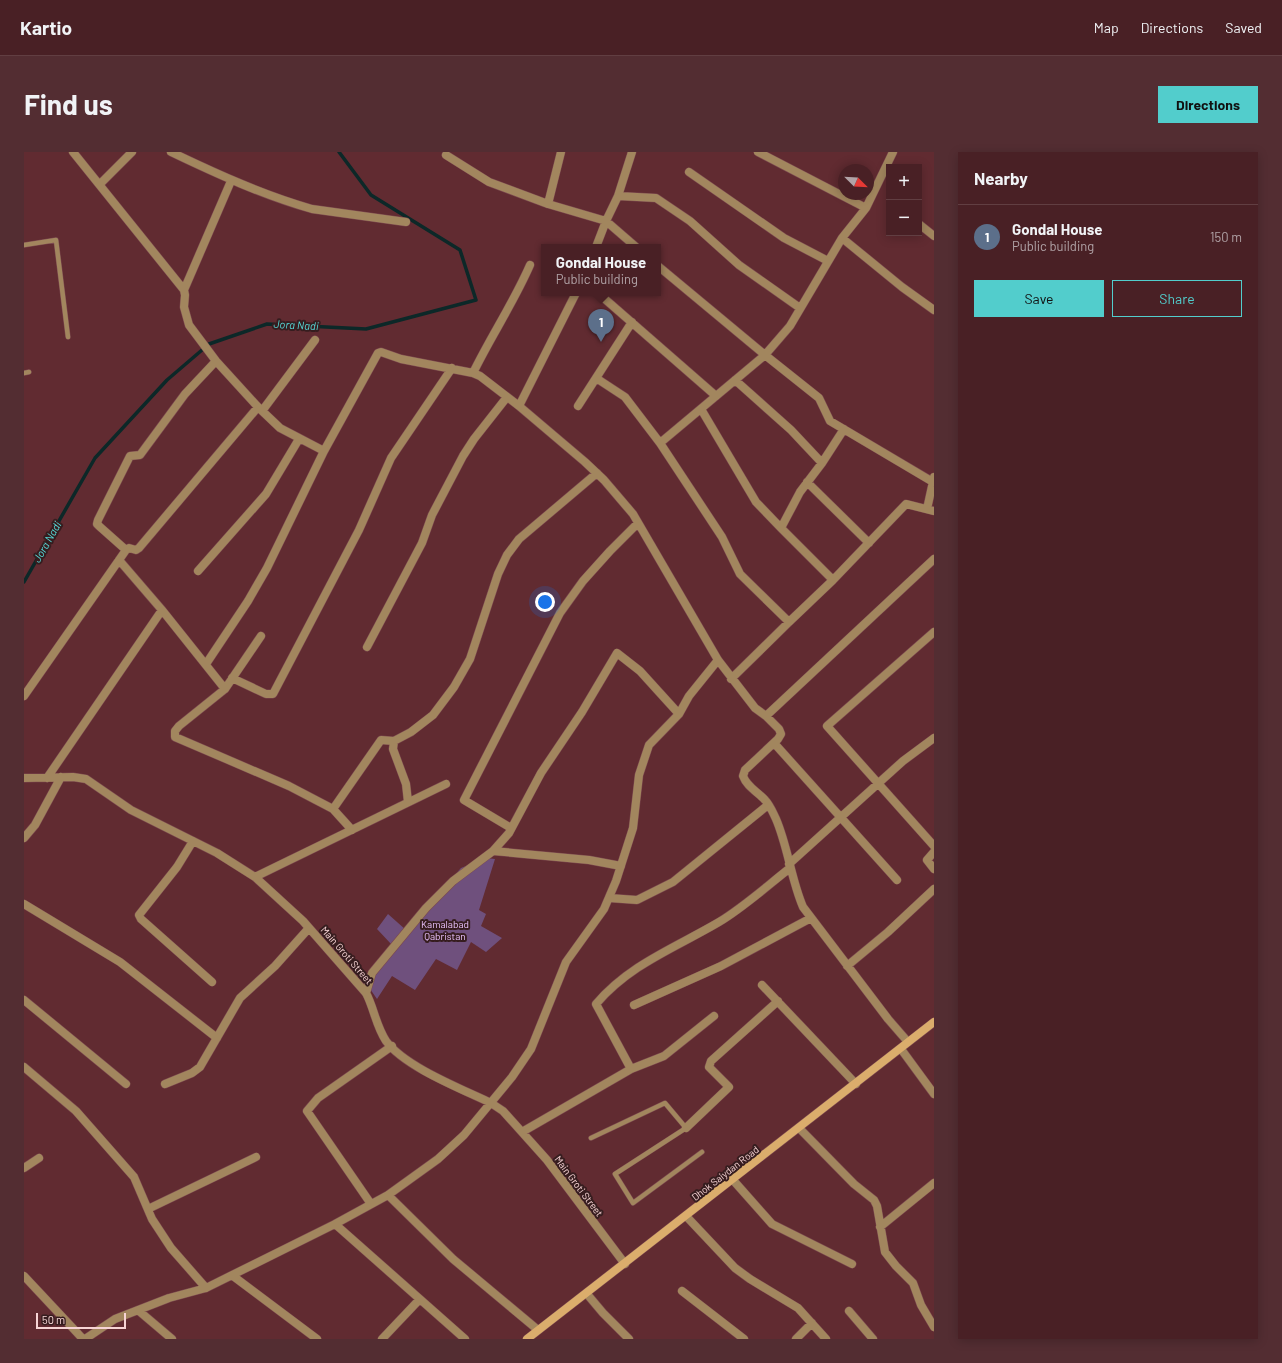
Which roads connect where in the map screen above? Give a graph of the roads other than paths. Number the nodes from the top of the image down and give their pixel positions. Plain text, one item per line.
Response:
1 (73, 152) edge
2 (132, 152) edge
3 (171, 152) edge
4 (561, 152) edge
5 (632, 152) edge
6 (758, 152) edge
7 (893, 152) edge
8 (446, 155) dead end
9 (689, 172) dead end
10 (231, 181) junction
11 (100, 184) junction
12 (618, 196) junction
13 (548, 204) junction
14 (866, 208) junction
15 (606, 221) junction
16 (406, 222) dead end
17 (922, 226) edge
18 (934, 236) edge
19 (842, 238) junction
20 (597, 244) edge
21 (633, 244) edge
22 (24, 245) edge
23 (828, 261) junction
24 (530, 265) dead end
25 (661, 268) edge
26 (184, 290) junction
27 (574, 296) edge
28 (602, 296) edge
29 (800, 308) junction
30 (934, 310) edge
31 (632, 322) junction
32 (68, 337) dead end
33 (315, 340) dead end
34 (765, 355) junction
35 (216, 361) junction
36 (452, 368) junction
37 (473, 373) junction
38 (596, 378) junction
39 (735, 380) junction
40 (716, 396) junction
41 (507, 397) junction
42 (519, 406) junction
43 (578, 406) dead end
44 (260, 409) junction
45 (701, 409) junction
46 (844, 429) junction
47 (299, 439) junction
48 (660, 443) junction
49 (324, 451) junction
50 (822, 463) junction
51 (597, 473) junction
52 (934, 479) edge
53 (807, 482) junction
54 (931, 510) edge
55 (638, 524) junction
56 (781, 528) junction
57 (869, 543) junction
58 (126, 550) junction
59 (934, 559) edge
60 (119, 560) junction
61 (198, 571) dead end
62 (833, 580) junction
63 (162, 610) junction
64 (789, 622) junction
65 (934, 632) edge
66 (261, 636) dead end
67 (367, 647) dead end
68 (718, 660) junction
69 (206, 664) junction
70 (232, 678) junction
71 (731, 679) junction
72 (225, 689) junction
73 (24, 696) edge
74 (679, 714) junction
75 (766, 716) junction
76 (934, 738) edge
77 (394, 741) junction
78 (774, 743) junction
79 (61, 777) junction
80 (24, 778) edge
81 (47, 778) junction
82 (446, 784) dead end
83 (877, 784) junction
84 (408, 802) junction
85 (768, 805) junction
86 (333, 809) junction
87 (840, 818) junction
88 (511, 828) junction
89 (352, 830) junction
90 (24, 838) edge
91 (193, 841) junction
92 (934, 846) edge
93 (493, 851) junction
94 (934, 852) edge
95 (621, 866) junction
96 (789, 866) junction
97 (934, 869) edge
98 (254, 877) junction
99 (897, 880) dead end
100 (934, 889) edge
101 (609, 898) junction
102 (24, 904) edge
103 (811, 918) junction
104 (309, 928) junction
105 (847, 966) junction
106 (212, 982) dead end
107 (762, 985) dead end
108 (366, 993) junction
109 (24, 1000) edge
110 (778, 1001) junction
111 (634, 1005) dead end
112 (714, 1016) dead end
113 (934, 1022) edge
114 (217, 1038) junction
115 (908, 1042) junction
116 (392, 1046) junction
117 (901, 1048) junction
118 (24, 1067) edge
119 (631, 1069) junction
120 (126, 1084) dead end
121 (165, 1084) dead end
122 (856, 1084) junction
123 (934, 1094) edge
124 (491, 1103) junction
125 (686, 1128) junction
126 (799, 1128) junction
127 (522, 1132) junction
128 (591, 1138) dead end
129 (702, 1152) dead end
130 (256, 1157) dead end
131 (39, 1158) dead end
132 (24, 1168) edge
133 (733, 1180) junction
134 (934, 1183) edge
135 (388, 1194) junction
136 (371, 1204) junction
137 (148, 1209) junction
138 (686, 1216) junction
139 (335, 1224) junction
140 (880, 1227) junction
141 (625, 1264) junction
142 (852, 1264) dead end
143 (233, 1276) junction
144 (25, 1279) edge
145 (206, 1288) junction
146 (682, 1291) dead end
147 (587, 1294) junction
148 (419, 1300) junction
149 (139, 1311) junction
150 (850, 1311) dead end
151 (812, 1323) junction
152 (934, 1326) edge
153 (538, 1330) junction
154 (84, 1339) edge
155 (172, 1339) edge
156 (317, 1339) edge
157 (382, 1339) edge
158 (465, 1339) edge
159 (527, 1339) edge
160 (629, 1339) edge
161 (744, 1339) edge
162 (796, 1339) edge
163 (826, 1339) edge
164 (873, 1339) edge

1 - 11 street
2 - 11 street
3 - 10 street
4 - 13 street
5 - 12 street
6 - 14 street
7 - 14 street
8 - 13 street
9 - 23 street
10 - 16 street
10 - 26 street
11 - 26 street
12 - 15 street
12 - 29 street
13 - 15 street
14 - 19 street
15 - 20 street
15 - 21 street
17 - 18 street
19 - 23 street
19 - 30 street
22 - 32 lane
23 - 29 street
24 - 37 street
25 - 34 street
26 - 35 street
27 - 42 street
28 - 31 street
29 - 34 street
31 - 38 street
31 - 40 street
33 - 44 street
34 - 39 street
34 - 46 street
35 - 44 street
35 - 58 street
36 - 37 street
36 - 49 street
36 - 70 street
37 - 41 street
38 - 43 street
38 - 48 street
39 - 40 street
39 - 50 street
40 - 45 street
41 - 42 street
41 - 67 street
42 - 51 street
44 - 47 street
44 - 58 street
45 - 48 street
45 - 56 street
46 - 50 street
46 - 52 street
47 - 49 street
47 - 61 street
48 - 64 street
49 - 69 street
50 - 53 street
51 - 55 street
51 - 77 street
52 - 54 street
53 - 56 street
53 - 57 street
54 - 57 street
55 - 68 street
55 - 88 street
56 - 62 street
57 - 62 street
58 - 60 street
59 - 75 street
60 - 63 street
60 - 73 street
62 - 64 street
63 - 69 street
63 - 81 street
64 - 71 street
65 - 83 street
66 - 70 street
68 - 71 street
68 - 74 street
69 - 72 street
70 - 72 street
71 - 75 street
72 - 86 street
74 - 88 street
74 - 95 street
75 - 78 street
76 - 83 street
77 - 84 street
77 - 86 street
78 - 85 street
78 - 87 street
79 - 81 street, Main Groti Street
79 - 90 street
79 - 91 street, Main Groti Street
80 - 81 street, Main Groti Street
82 - 84 street
83 - 87 street
83 - 92 street
84 - 89 street
85 - 96 street
85 - 101 street
86 - 89 street
87 - 96 street
87 - 99 street
88 - 93 street
89 - 98 street
91 - 98 street, Main Groti Street
91 - 106 street
93 - 95 street
93 - 108 street
94 - 97 street
95 - 101 street
96 - 103 street
96 - 119 street
98 - 104 street, Main Groti Street
100 - 105 street
101 - 124 street
102 - 114 street
103 - 105 street
103 - 111 street
104 - 108 street, Main Groti Street
104 - 114 street
105 - 115 street
107 - 110 street
108 - 116 street, Main Groti Street
109 - 120 street
110 - 122 street
110 - 125 street
112 - 119 street
113 - 115 main road, Dhok Saiydan Road
114 - 121 street
115 - 117 main road, Dhok Saiydan Road
116 - 124 street, Main Groti Street
116 - 136 street
117 - 122 main road, Dhok Saiydan Road
117 - 123 street
118 - 137 street
119 - 127 street
122 - 126 main road, Dhok Saiydan Road
124 - 127 street, Main Groti Street
124 - 135 street
125 - 128 lane
125 - 129 lane
126 - 133 main road, Dhok Saiydan Road
126 - 140 street
127 - 141 street, Main Groti Street
130 - 137 street
131 - 132 street
133 - 138 main road, Dhok Saiydan Road
133 - 142 street
134 - 140 street
135 - 136 street
135 - 153 street
136 - 139 street
137 - 145 street
138 - 141 main road, Dhok Saiydan Road
138 - 151 street
139 - 143 street
139 - 148 street
140 - 152 street
141 - 147 main road, Dhok Saiydan Road
143 - 145 street
143 - 156 street
144 - 154 street
145 - 149 street
146 - 161 street
147 - 153 main road, Dhok Saiydan Road
147 - 160 street
148 - 157 street
148 - 158 street
149 - 154 street
149 - 155 street
150 - 164 street
151 - 162 street
151 - 163 street
153 - 159 main road, Dhok Saiydan Road

